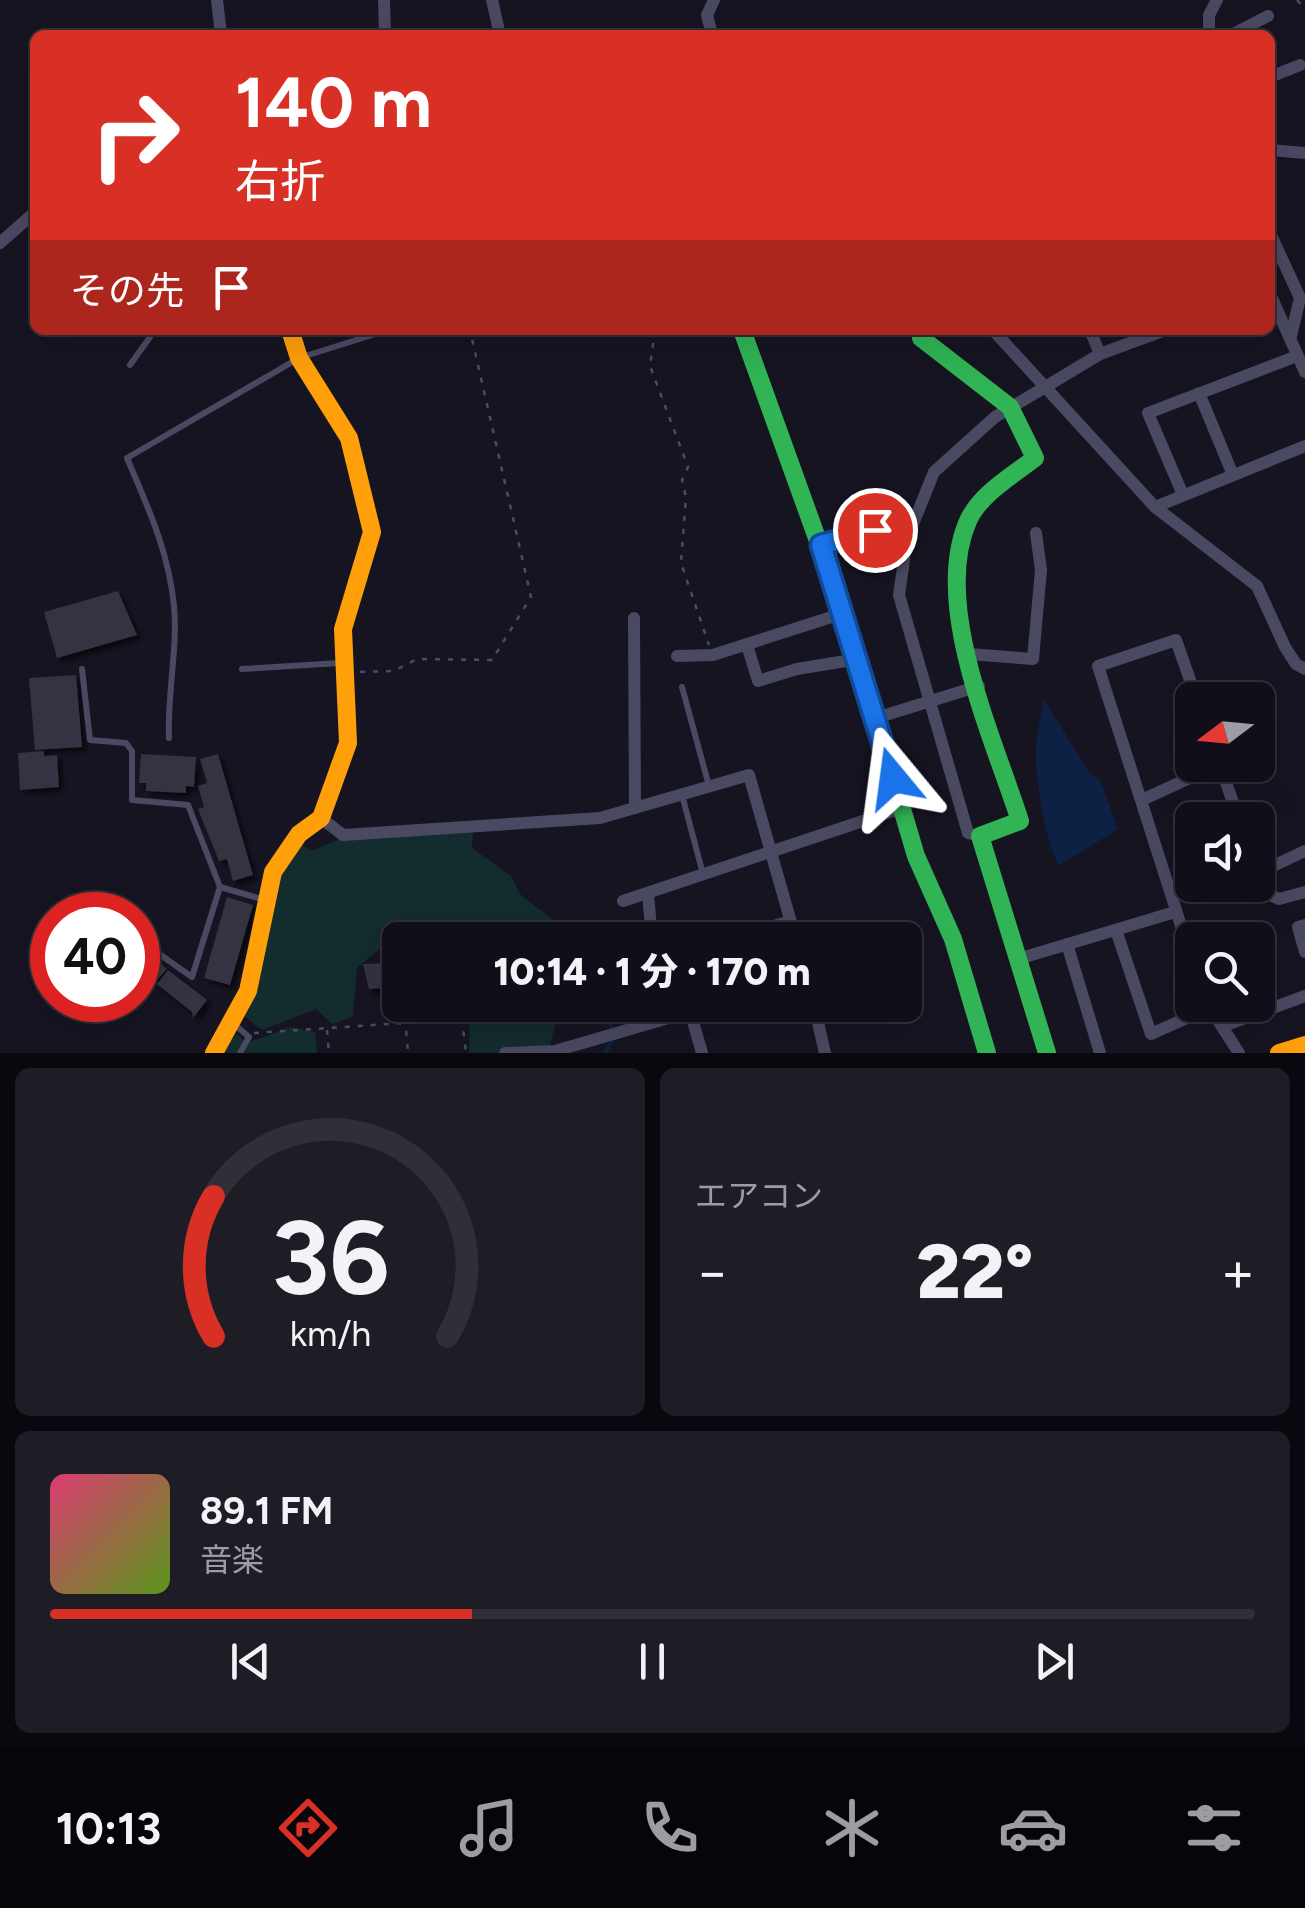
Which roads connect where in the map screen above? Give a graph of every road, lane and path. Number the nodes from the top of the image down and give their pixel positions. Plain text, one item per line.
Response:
1 (217, 0) edge
2 (384, 0) edge
3 (492, 0) edge
4 (714, 0) edge
5 (1218, 0) edge
6 (1297, 0) edge
7 (1305, 9) edge
8 (1268, 16) dead end
9 (220, 30) edge
10 (385, 30) edge
11 (499, 30) edge
12 (711, 30) edge
13 (1209, 30) edge
14 (1240, 30) edge
15 (1300, 65) dead end
16 (1275, 76) edge
17 (1275, 150) edge
18 (1305, 153) edge
19 (30, 216) edge
20 (0, 243) edge
21 (1275, 244) edge
22 (1275, 304) edge
23 (151, 335) edge
24 (292, 335) edge
25 (372, 335) edge
26 (471, 335) edge
27 (654, 335) edge
28 (744, 335) edge
29 (998, 335) edge
30 (1092, 335) edge
31 (1148, 335) edge
32 (1291, 336) junction
33 (921, 338) dead end
34 (1100, 354) junction
35 (1297, 356) junction
36 (299, 358) junction
37 (130, 365) dead end
38 (1305, 372) edge
39 (1044, 386) junction
40 (1199, 394) junction
41 (1010, 407) junction
42 (1305, 446) edge
43 (1233, 475) junction
44 (1183, 495) junction
45 (1155, 507) junction
46 (914, 523) junction
47 (1036, 533) dead end
48 (821, 545) junction
49 (844, 613) junction
50 (634, 618) dead end
51 (747, 645) junction
52 (970, 654) junction
53 (713, 655) junction
54 (677, 656) dead end
55 (858, 658) junction
56 (342, 668) junction
57 (82, 669) dead end
58 (242, 669) dead end
59 (1305, 669) edge
60 (1191, 682) edge
61 (979, 686) junction
62 (682, 687) dead end
63 (928, 702) junction
64 (876, 718) junction
65 (168, 738) dead end
66 (1180, 782) edge
67 (709, 786) junction
68 (682, 794) junction
69 (1144, 798) junction
70 (635, 808) junction
71 (902, 808) junction
72 (321, 818) junction
73 (980, 836) junction
74 (1305, 850) edge
75 (770, 852) junction
76 (1275, 863) edge
77 (704, 874) junction
78 (220, 887) junction
79 (1305, 892) edge
80 (648, 893) junction
81 (1275, 897) edge
82 (266, 900) junction
83 (623, 901) dead end
84 (1175, 912) junction
85 (790, 918) junction
86 (650, 922) edge
87 (776, 922) edge
88 (791, 922) edge
89 (1179, 922) edge
90 (1305, 925) edge
91 (1116, 930) junction
92 (1067, 944) junction
93 (1305, 952) edge
94 (160, 955) edge
95 (1018, 959) junction
96 (1305, 996) edge
97 (655, 1022) edge
98 (693, 1022) edge
99 (818, 1022) edge
100 (1176, 1022) edge
101 (1219, 1022) edge
102 (234, 1024) junction
103 (406, 1024) junction
104 (1222, 1026) junction
105 (327, 1028) junction
106 (249, 1037) junction
107 (1305, 1045) edge
108 (214, 1053) edge
109 (240, 1053) edge
110 (329, 1053) edge
111 (408, 1053) edge
112 (466, 1053) edge
113 (505, 1053) edge
114 (702, 1053) edge
115 (825, 1053) edge
116 (987, 1053) edge
117 (1047, 1053) edge
118 (1100, 1053) edge
119 (1240, 1053) edge
120 (1280, 1053) edge

1 - 9 street
2 - 10 street
3 - 11 street
4 - 12 street
5 - 13 street
6 - 7 path
8 - 14 street
15 - 16 street
17 - 18 street
19 - 20 street
21 - 32 street
22 - 32 street
23 - 37 lane
24 - 36 street
25 - 36 lane
26 - 56 path
27 - 53 path
28 - 48 street
29 - 39 street
30 - 34 street
31 - 34 street
32 - 35 street
33 - 41 street
34 - 39 street
35 - 38 street
35 - 40 street
36 - 56 street
36 - 65 lane
39 - 41 street
39 - 45 street
40 - 43 street
40 - 44 street
41 - 46 street
41 - 52 street
42 - 43 street
43 - 44 street
44 - 45 street
45 - 59 street
46 - 48 street
46 - 63 street
47 - 52 street
48 - 49 street
49 - 51 street
49 - 55 street
50 - 70 street
51 - 53 street
51 - 55 street
52 - 61 street
53 - 54 street
55 - 64 street
56 - 58 lane
56 - 72 street
57 - 78 lane
60 - 69 street
61 - 63 street
61 - 73 street
62 - 67 lane
63 - 64 street
63 - 73 street
64 - 71 street
66 - 69 street
67 - 68 street
67 - 75 street
68 - 70 street
68 - 77 lane
69 - 84 street
70 - 72 street
71 - 75 street
71 - 116 street
72 - 82 street
73 - 95 street
74 - 76 street
75 - 77 street
75 - 85 street
77 - 80 street
78 - 82 lane
78 - 94 lane
79 - 81 street
80 - 83 street
80 - 86 street
82 - 102 street
84 - 89 street
84 - 91 street
85 - 87 lane
85 - 88 street
90 - 93 street
91 - 92 street
91 - 100 street
92 - 95 street
92 - 118 street
95 - 117 street
96 - 104 street
97 - 113 street
98 - 114 street
99 - 115 street
101 - 104 street
102 - 106 lane
102 - 108 street
103 - 105 path
103 - 111 path
103 - 112 path
104 - 119 street
105 - 106 path
105 - 110 path
106 - 109 lane
107 - 120 street

